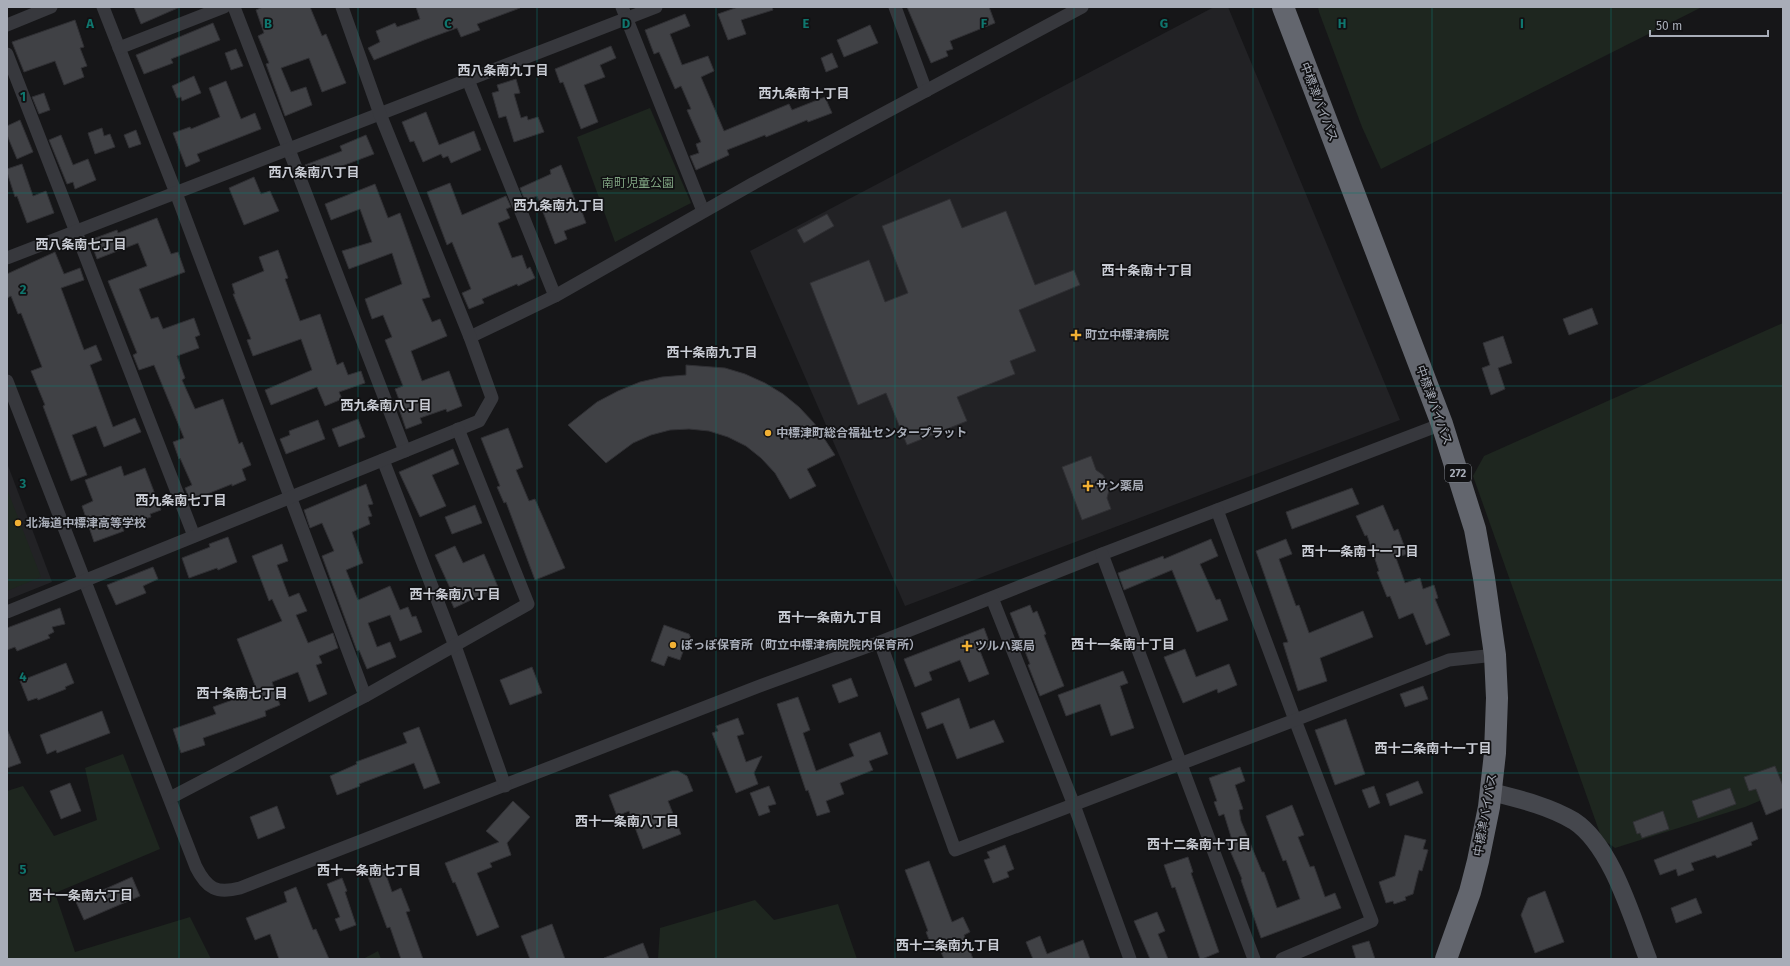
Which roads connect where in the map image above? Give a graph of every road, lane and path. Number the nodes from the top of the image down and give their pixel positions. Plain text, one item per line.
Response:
1 (51, 7) edge
2 (103, 7) edge
3 (224, 7) edge
4 (234, 7) edge
5 (342, 7) edge
6 (656, 7) edge
7 (895, 7) edge
8 (1082, 7) edge
9 (1283, 7) edge
10 (624, 13) edge
11 (7, 24) edge
12 (119, 48) junction
13 (7, 54) edge
14 (468, 80) junction
15 (926, 91) junction
16 (380, 114) junction
17 (288, 149) junction
18 (176, 193) junction
19 (703, 211) junction
20 (76, 231) junction
21 (7, 258) edge
22 (555, 296) junction
23 (470, 337) junction
24 (7, 381) edge
25 (1442, 424) junction
26 (458, 429) junction
27 (405, 451) junction
28 (383, 460) junction
29 (290, 497) junction
30 (1217, 510) junction
31 (194, 536) junction
32 (1102, 554) junction
33 (85, 581) junction
34 (992, 598) junction
35 (7, 612) edge
36 (880, 642) junction
37 (454, 646) junction
38 (1495, 655) junction
39 (365, 696) junction
40 (1295, 720) junction
41 (1180, 764) junction
42 (504, 786) junction
43 (1491, 792) junction
44 (170, 798) junction
45 (1074, 805) junction
46 (1130, 959) edge
47 (1254, 959) edge
48 (1282, 959) edge
49 (1446, 959) edge
50 (1648, 959) edge

1 - 11 street
2 - 12 street
3 - 12 street
4 - 17 street
5 - 16 street
6 - 10 street
7 - 15 street
8 - 15 street
9 - 25 highway, 中標津バイパス / 272
10 - 14 street
10 - 19 street
12 - 18 street
13 - 20 street
14 - 16 street
14 - 22 street
15 - 19 street
16 - 17 street
16 - 23 street
17 - 18 street
17 - 27 street
18 - 20 street
18 - 29 street
19 - 22 street
20 - 21 street
20 - 31 street
22 - 23 street
23 - 26 street
24 - 33 street
25 - 30 street
25 - 38 highway, 中標津バイパス / 272
26 - 27 street
26 - 37 street
27 - 28 street
28 - 29 street
28 - 37 street
29 - 31 street
29 - 39 street
30 - 32 street
30 - 40 street
31 - 33 street
32 - 34 street
32 - 41 street
33 - 35 street
33 - 44 street
34 - 36 street
34 - 45 street
36 - 42 street
36 - 45 street
37 - 39 street
37 - 42 street
38 - 40 street
38 - 43 highway, 中標津バイパス / 272
39 - 44 street
40 - 41 street
40 - 48 street
41 - 45 street
41 - 47 street
42 - 44 street
43 - 49 highway, 中標津バイパス / 272
43 - 50 street
45 - 46 street

